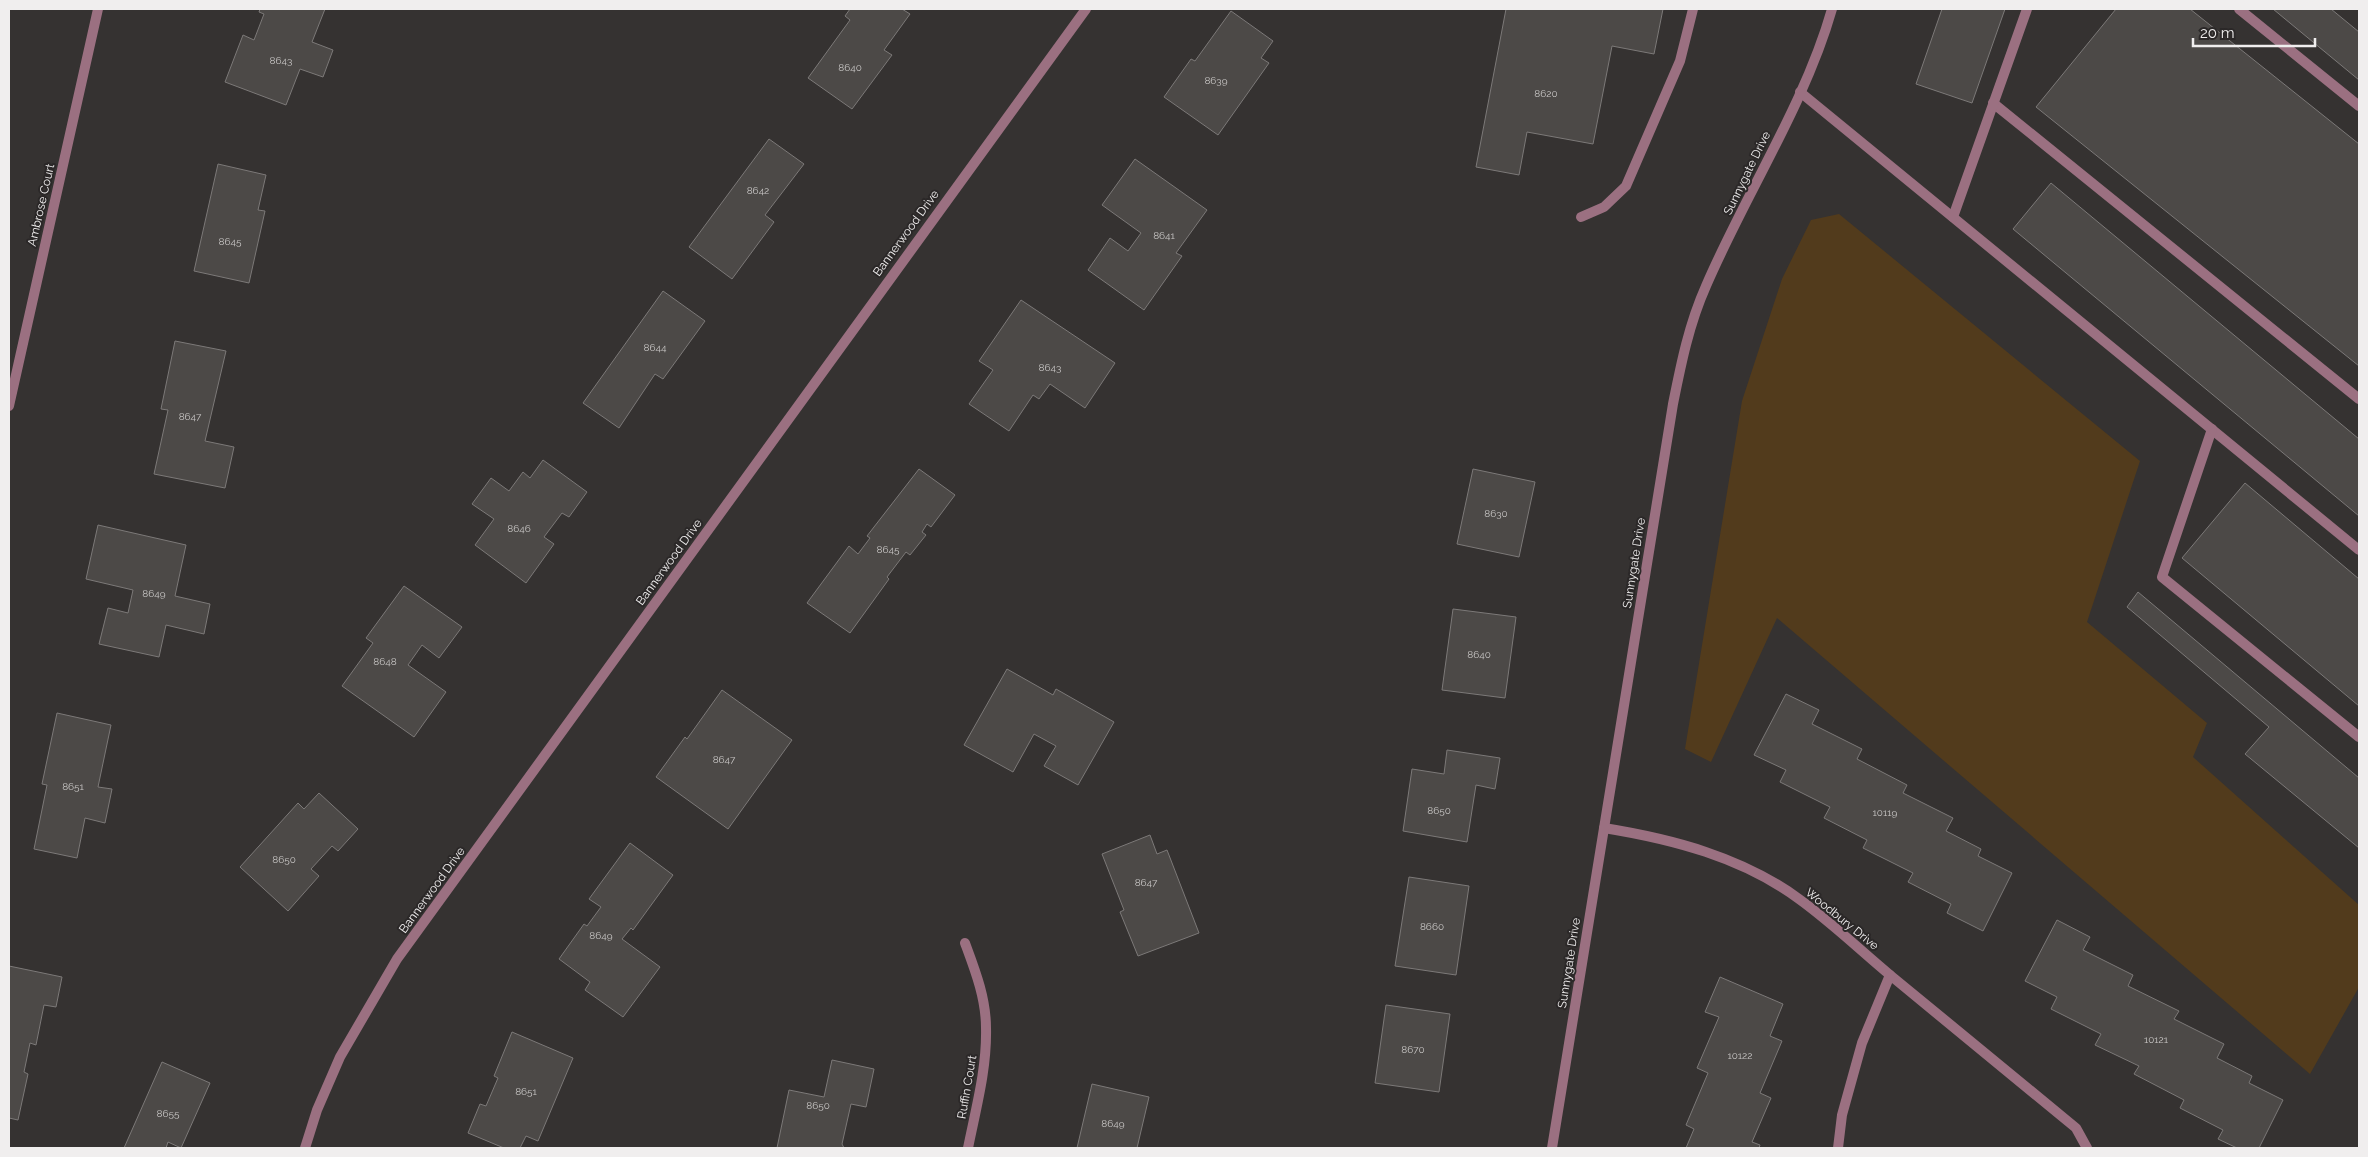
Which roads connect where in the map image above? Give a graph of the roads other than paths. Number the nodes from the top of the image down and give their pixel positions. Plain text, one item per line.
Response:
1 (98, 9) edge
2 (1086, 9) edge
3 (1693, 9) edge
4 (1832, 9) edge
5 (2027, 9) edge
6 (2239, 9) edge
7 (1800, 92) junction
8 (1994, 103) junction
9 (2359, 106) edge
10 (1582, 217) dead end
11 (1952, 217) junction
12 (2359, 399) edge
13 (9, 406) edge
14 (2212, 429) junction
15 (2359, 550) edge
16 (2359, 737) edge
17 (1604, 828) junction
18 (965, 943) dead end
19 (1890, 975) junction
20 (305, 1148) edge
21 (968, 1148) edge
22 (1552, 1148) edge
23 (1838, 1148) edge
24 (2087, 1148) edge

1 - 13 street, Ambrose Court
2 - 20 street, Bannerwood Drive
3 - 10 street
4 - 7 street, Sunnygate Drive
5 - 8 street
6 - 9 street
7 - 11 street
7 - 17 street, Sunnygate Drive
8 - 11 street
8 - 12 street
11 - 14 street
14 - 15 street
14 - 16 street
17 - 19 street, Woodbury Drive
17 - 22 street, Sunnygate Drive
18 - 21 street, Ruffin Court
19 - 23 street
19 - 24 street, Woodbury Drive

